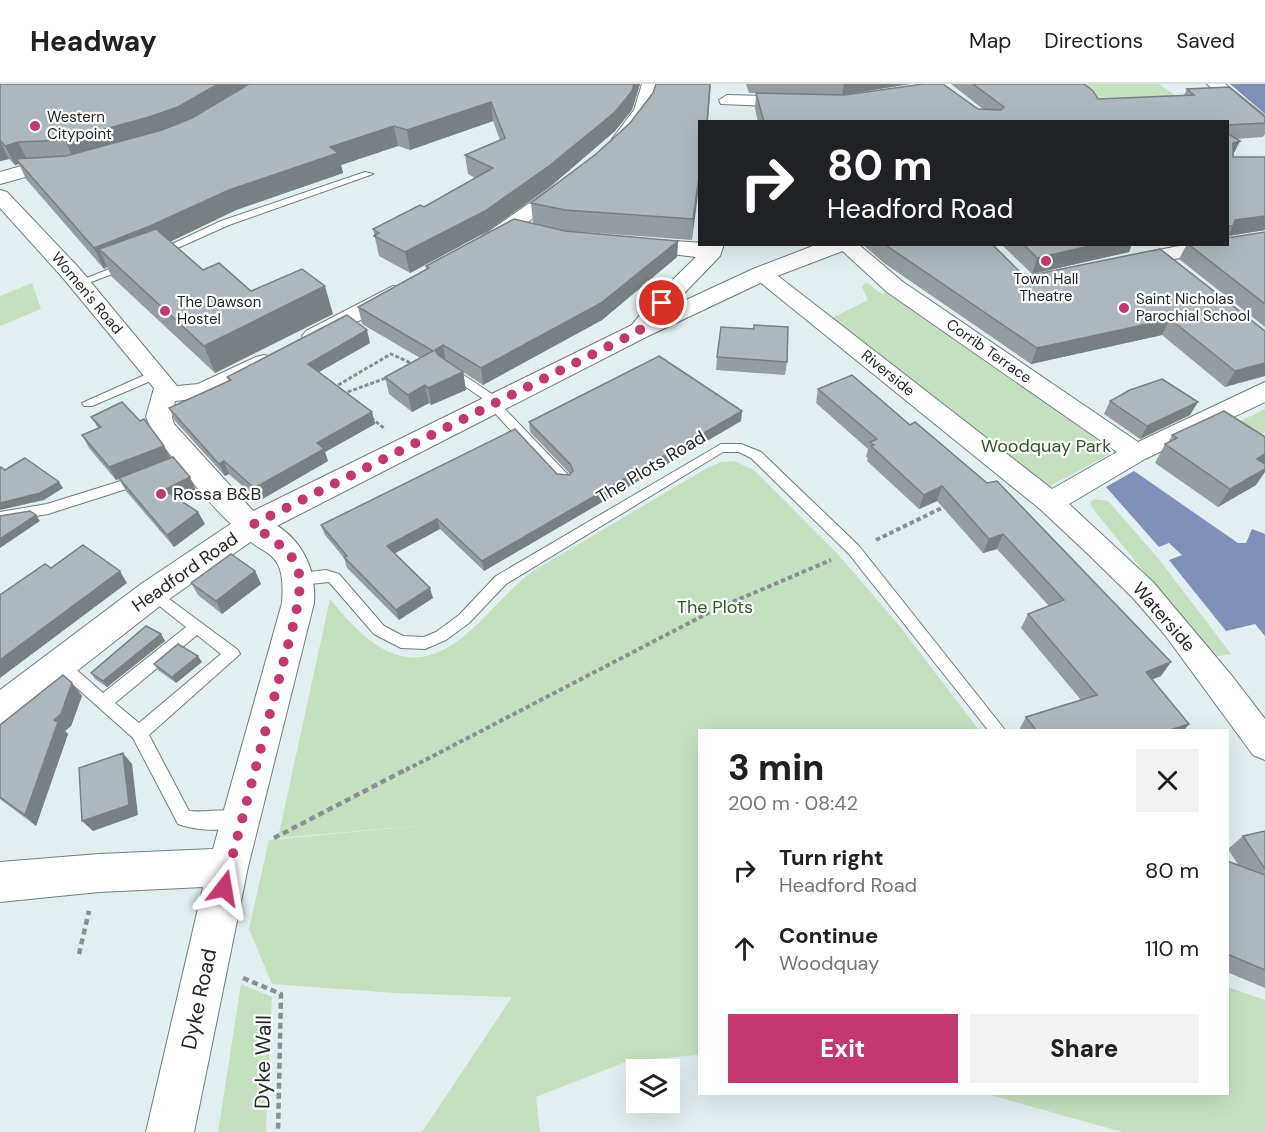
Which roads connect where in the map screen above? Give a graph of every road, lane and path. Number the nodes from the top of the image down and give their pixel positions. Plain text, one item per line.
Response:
1 (650, 84) edge
2 (1215, 84) edge
3 (735, 92) edge
4 (808, 102) edge
5 (728, 120) edge
6 (743, 120) edge
7 (1265, 125) edge
8 (608, 152) edge
9 (82, 167) edge
10 (584, 172) edge
11 (368, 174) dead end
12 (0, 178) edge
13 (0, 196) edge
14 (513, 226) junction
15 (534, 231) edge
16 (616, 243) edge
17 (831, 246) edge
18 (1199, 246) edge
19 (713, 248) edge
20 (1153, 250) edge
21 (466, 253) edge
22 (1104, 267) edge
23 (761, 274) junction
24 (1184, 277) edge
25 (80, 283) junction
26 (407, 285) edge
27 (639, 331) junction
28 (287, 350) junction
29 (447, 368) edge
30 (407, 371) edge
31 (396, 375) edge
32 (160, 384) junction
33 (333, 388) junction
34 (1265, 390) edge
35 (341, 394) junction
36 (349, 401) edge
37 (88, 403) dead end
38 (496, 404) junction
39 (366, 414) edge
40 (409, 447) junction
41 (1136, 453) junction
42 (1014, 474) joint
43 (152, 476) edge
44 (565, 480) edge
45 (1050, 502) junction
46 (949, 505) edge
47 (0, 517) edge
48 (252, 525) junction
49 (854, 550) junction
50 (300, 579) junction
51 (153, 593) junction
52 (196, 627) junction
53 (58, 664) junction
54 (104, 702) junction
55 (0, 710) edge
56 (996, 729) edge
57 (139, 734) junction
58 (1265, 745) edge
59 (236, 842) junction
60 (0, 882) edge
61 (281, 994) dead end
62 (170, 1132) edge
63 (278, 1132) edge

1 - 8 street
2 - 7 street
3 - 4 street
3 - 5 street
3 - 6 street
9 - 12 street
10 - 14 street
11 - 25 lane
13 - 25 street, Women's Road
14 - 15 street
14 - 21 street
16 - 19 street
17 - 23 main road, Headford Road
17 - 41 street, Corrib Terrace
18 - 20 street
19 - 27 street
20 - 22 street
20 - 24 street
23 - 27 main road, Headford Road
23 - 42 street, Riverside
25 - 32 street, Women's Road
26 - 28 street
27 - 38 main road, Headford Road
28 - 32 street
28 - 33 path
29 - 38 lane
30 - 33 path
31 - 35 path
32 - 37 lane
32 - 48 street
33 - 35 path
34 - 41 street
35 - 36 path
38 - 40 main road, Headford Road
38 - 44 lane
39 - 40 path
40 - 48 main road, Headford Road
41 - 45 street
42 - 45 street, Waterside
43 - 47 lane
45 - 58 street, Waterside
46 - 49 path
48 - 50 main road
48 - 51 main road, Headford Road
49 - 50 lane, The Plots Road
49 - 56 lane, The Plots Road
49 - 59 path
50 - 59 main road, Dyke Road
51 - 52 lane
51 - 53 main road, Headford Road
52 - 54 lane
52 - 57 lane
53 - 54 lane
53 - 55 main road, Headford Road
54 - 57 lane
57 - 59 lane
59 - 60 main road
59 - 62 main road, Dyke Road
61 - 63 path, Dyke Wall

